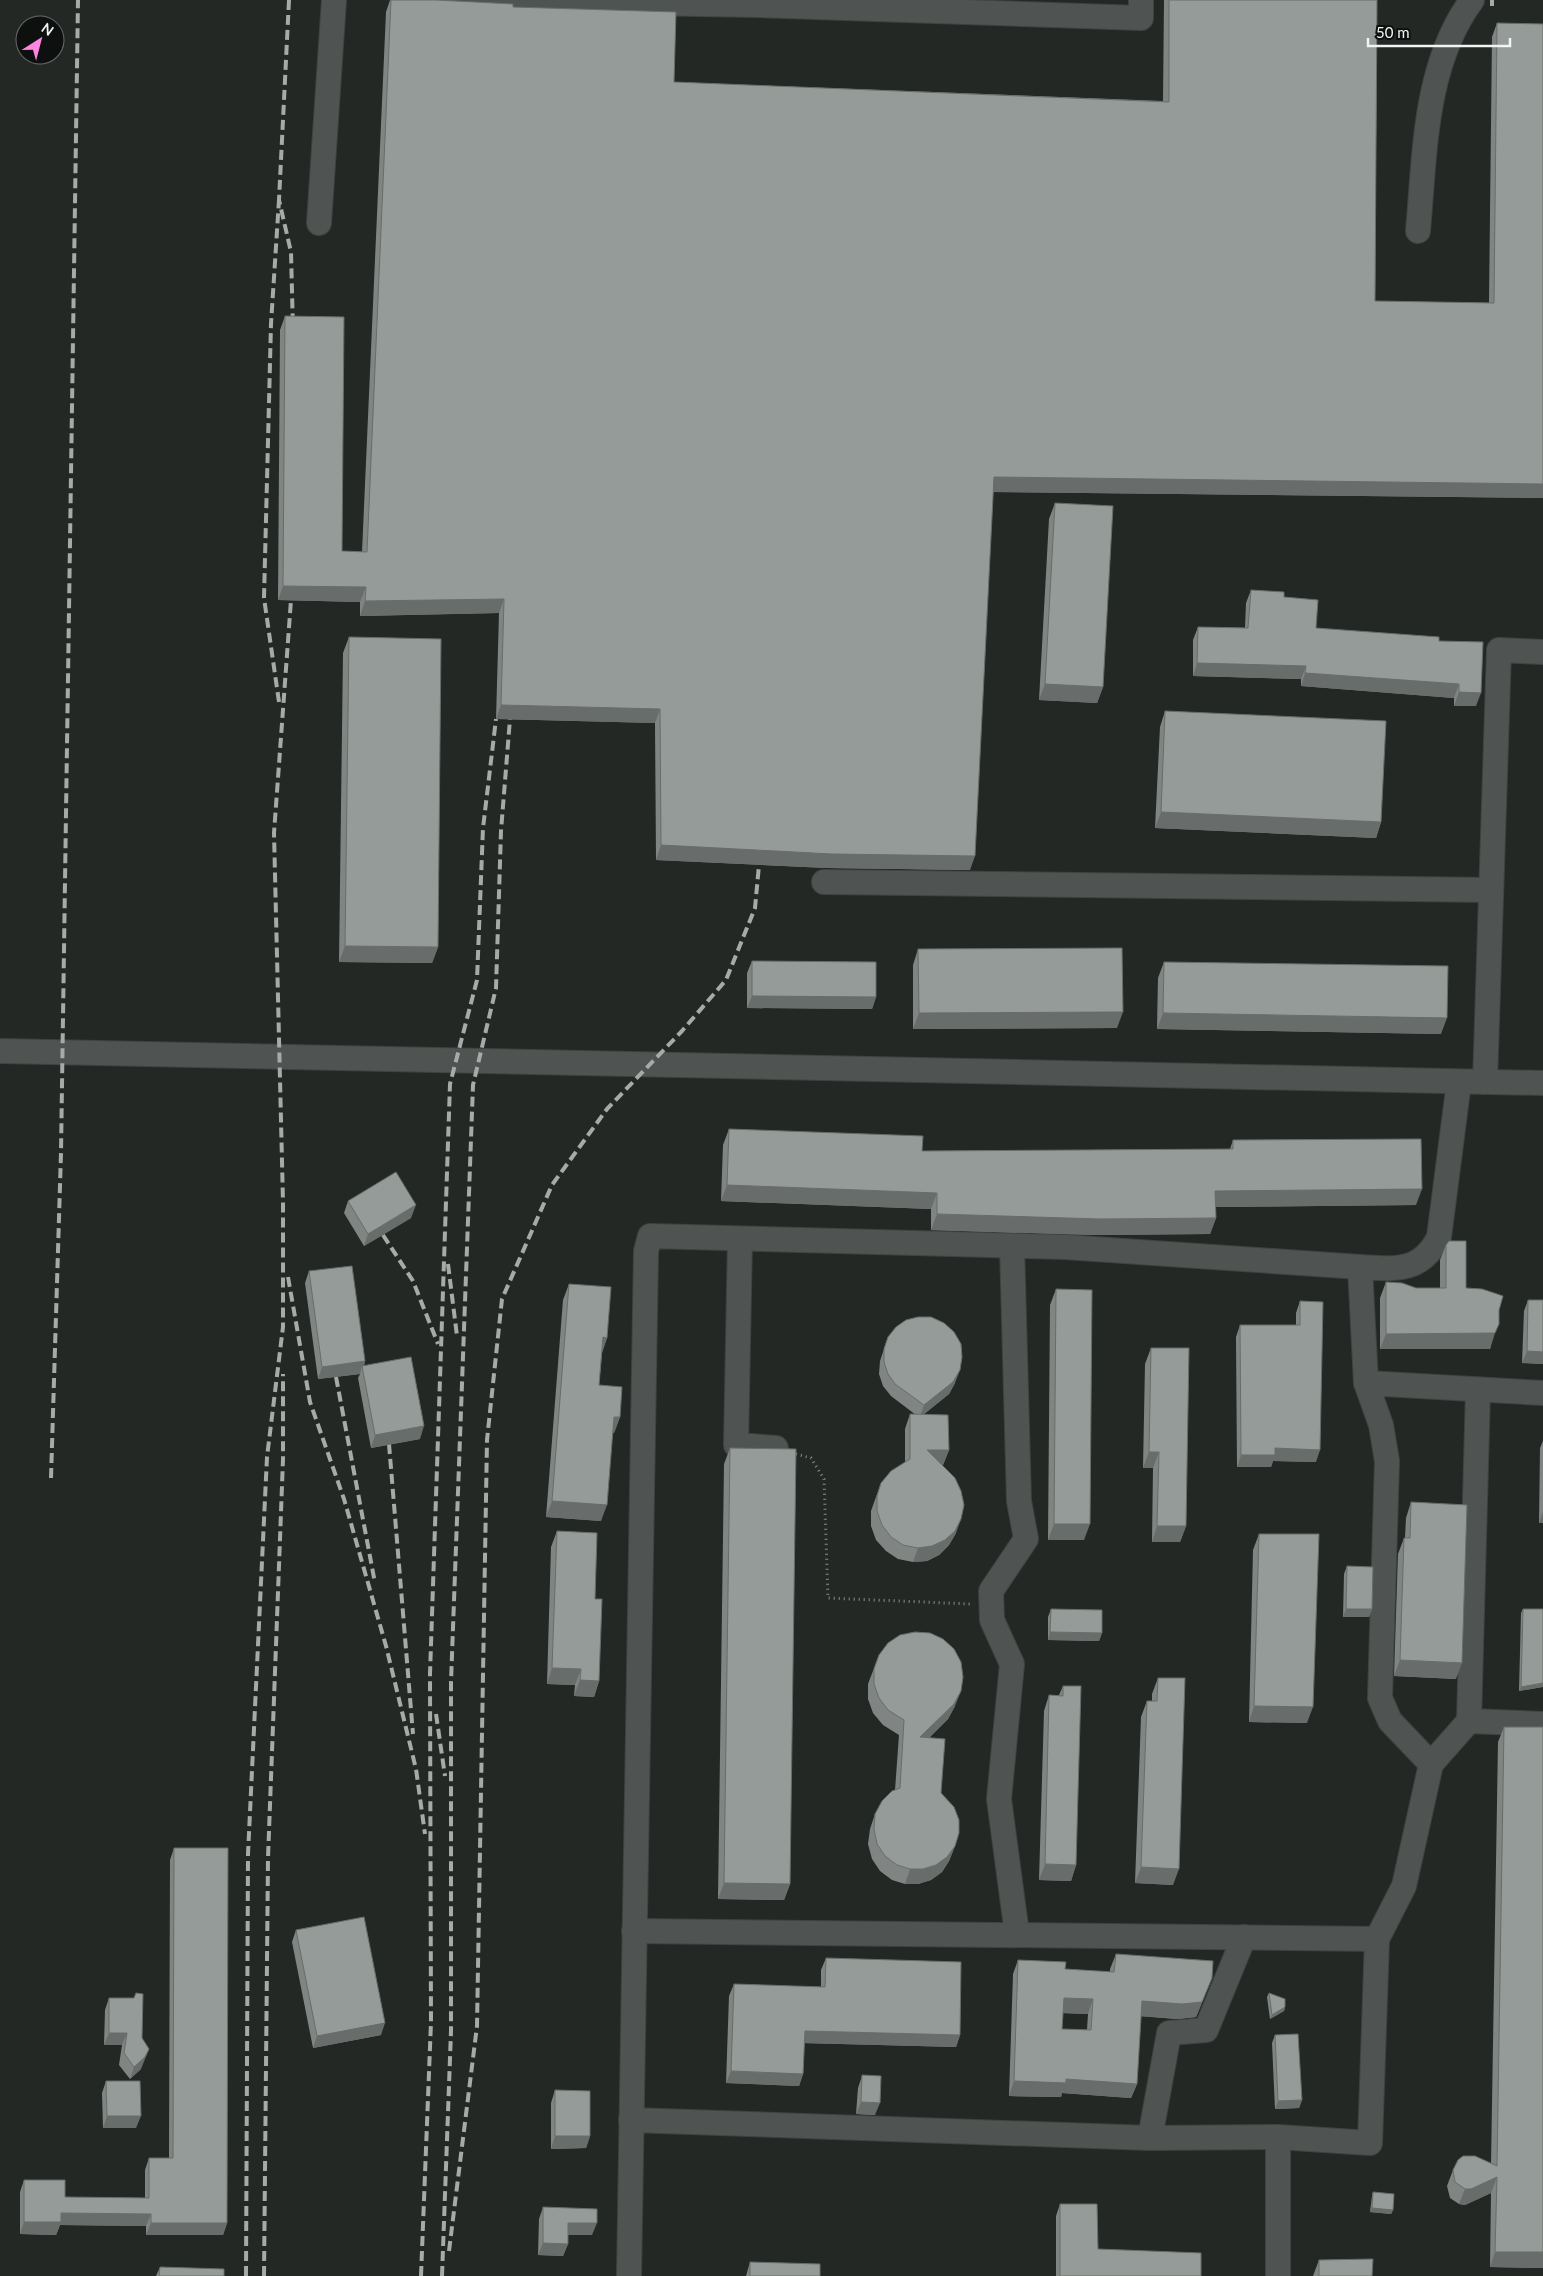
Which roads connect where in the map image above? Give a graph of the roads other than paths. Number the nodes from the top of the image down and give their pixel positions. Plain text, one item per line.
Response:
1 (334, 0) edge
2 (456, 0) edge
3 (1141, 0) edge
4 (1472, 0) edge
5 (758, 2) edge
6 (319, 223) dead end
7 (1418, 231) dead end
8 (1543, 652) edge
9 (824, 882) dead end
10 (1491, 890) junction
11 (0, 1051) edge
12 (1459, 1082) junction
13 (1485, 1082) junction
14 (1543, 1083) edge
15 (740, 1239) junction
16 (1012, 1246) junction
17 (1360, 1267) junction
18 (1366, 1382) junction
19 (1478, 1390) junction
20 (1543, 1393) edge
21 (776, 1448) edge
22 (1469, 1721) junction
23 (1543, 1724) edge
24 (1430, 1764) junction
25 (634, 1931) junction
26 (1017, 1934) junction
27 (1244, 1937) junction
28 (1376, 1939) junction
29 (631, 2120) junction
30 (1278, 2137) junction
31 (1150, 2138) junction
32 (628, 2276) edge
33 (1278, 2276) edge

1 - 6 street
2 - 5 street
3 - 5 street
4 - 7 street
8 - 10 street
9 - 10 street
10 - 13 street
11 - 12 street
12 - 13 street
12 - 17 street
13 - 14 street
15 - 16 street
15 - 21 street
15 - 25 street
16 - 17 street
16 - 26 street
17 - 18 street
18 - 19 street
18 - 24 street
19 - 20 street
19 - 22 street
22 - 23 street
22 - 24 street
24 - 28 street
25 - 26 street
25 - 29 street
26 - 27 street
27 - 28 street
27 - 31 street
28 - 30 street
29 - 31 street
29 - 32 street
30 - 31 street
30 - 33 street

